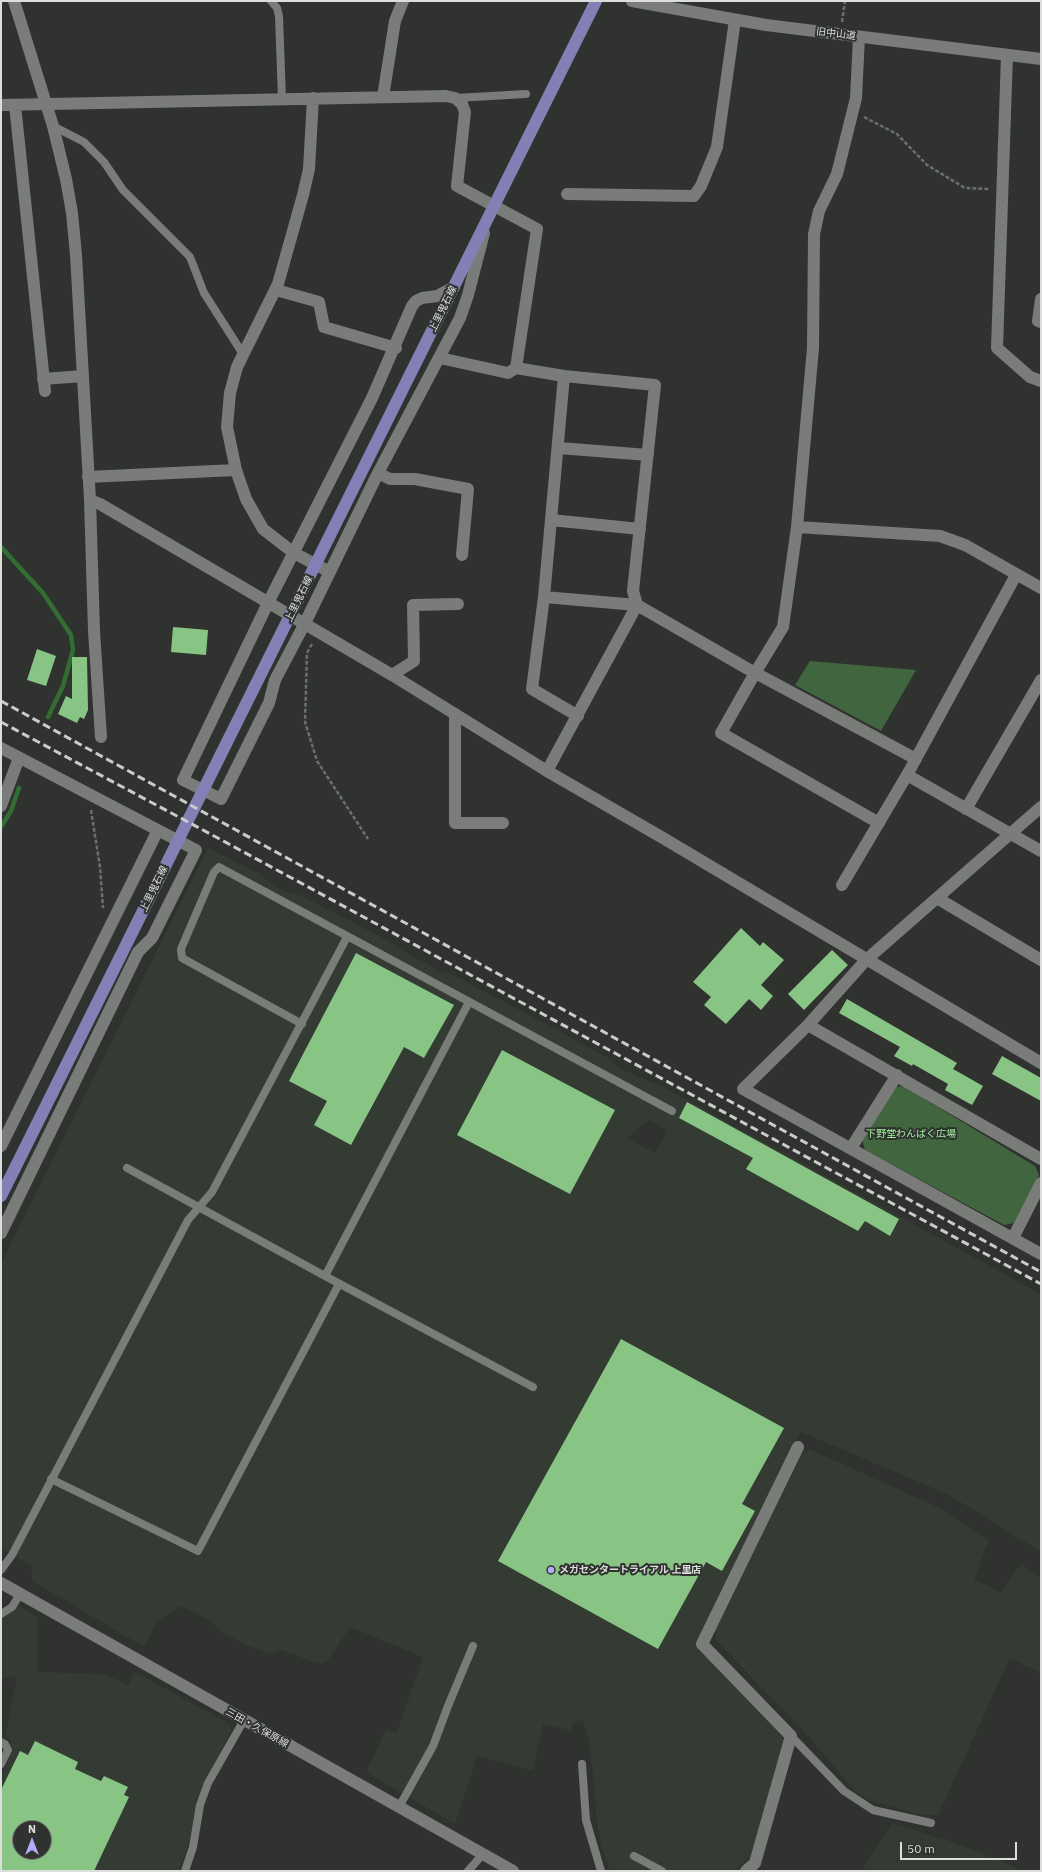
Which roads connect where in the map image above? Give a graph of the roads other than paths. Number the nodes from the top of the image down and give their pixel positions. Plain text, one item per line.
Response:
1 (14, 1) edge
2 (271, 1) edge
3 (403, 1) edge
4 (596, 1) edge
5 (632, 1) edge
6 (735, 20) junction
7 (859, 37) junction
8 (1007, 55) junction
9 (1041, 59) edge
10 (526, 94) dead end
11 (383, 97) junction
12 (313, 98) junction
13 (455, 98) junction
14 (282, 99) junction
15 (46, 104) junction
16 (1, 105) edge
17 (15, 105) junction
18 (53, 126) junction
19 (567, 194) dead end
20 (494, 206) junction
21 (486, 224) junction
22 (454, 287) junction
23 (276, 290) junction
24 (1041, 299) edge
25 (1041, 322) edge
26 (396, 348) junction
27 (243, 354) junction
28 (440, 358) junction
29 (516, 368) junction
30 (83, 376) junction
31 (564, 376) junction
32 (44, 379) junction
33 (1041, 381) edge
34 (45, 391) dead end
35 (559, 448) junction
36 (648, 455) junction
37 (236, 470) junction
38 (378, 474) junction
39 (88, 477) junction
40 (90, 500) junction
41 (551, 520) junction
42 (797, 527) junction
43 (640, 529) junction
44 (294, 553) junction
45 (462, 555) dead end
46 (330, 572) junction
47 (1016, 575) junction
48 (1041, 588) edge
49 (544, 597) junction
50 (268, 603) junction
51 (458, 604) dead end
52 (637, 606) junction
53 (304, 625) junction
54 (755, 673) junction
55 (392, 675) junction
56 (1041, 680) edge
57 (455, 714) junction
58 (578, 716) junction
59 (101, 737) dead end
60 (1, 748) edge
61 (19, 758) junction
62 (916, 759) junction
63 (546, 771) junction
64 (907, 775) junction
65 (1, 806) edge
66 (1041, 807) edge
67 (966, 809) junction
68 (503, 823) dead end
69 (878, 824) junction
70 (158, 830) junction
71 (1010, 834) junction
72 (1041, 851) edge
73 (842, 885) dead end
74 (937, 898) junction
75 (347, 937) junction
76 (866, 960) junction
77 (1041, 960) edge
78 (468, 1002) junction
79 (302, 1024) junction
80 (808, 1025) junction
81 (1041, 1063) edge
82 (897, 1075) junction
83 (672, 1111) dead end
84 (4, 1130) edge
85 (1, 1146) edge
86 (851, 1148) junction
87 (1041, 1159) edge
88 (127, 1168) dead end
89 (1041, 1183) edge
90 (1, 1196) edge
91 (198, 1208) junction
92 (1, 1233) edge
93 (1013, 1238) junction
94 (1041, 1254) edge
95 (325, 1276) junction
96 (339, 1284) junction
97 (533, 1387) dead end
98 (798, 1447) dead end
99 (51, 1479) junction
100 (1, 1570) edge
101 (1, 1583) edge
102 (20, 1594) junction
103 (1, 1614) edge
104 (473, 1646) dead end
105 (244, 1720) junction
106 (791, 1736) junction
107 (1, 1742) edge
108 (1, 1764) edge
109 (582, 1764) dead end
110 (399, 1807) junction
111 (932, 1823) dead end
112 (483, 1854) junction
113 (634, 1856) dead end
114 (185, 1871) edge
115 (468, 1871) edge
116 (513, 1871) edge
117 (600, 1871) edge
118 (662, 1871) edge
119 (746, 1871) edge

1 - 15 street
2 - 14 lane
3 - 11 street
4 - 20 main road, 上里鬼石線
5 - 6 street, 旧中山道
6 - 7 street, 旧中山道
6 - 19 street
7 - 8 street, 旧中山道
7 - 42 street
8 - 9 street, 旧中山道
8 - 33 street
10 - 13 lane
11 - 12 street
11 - 13 street
12 - 14 street
12 - 23 street
13 - 20 street
14 - 15 street
15 - 17 street
15 - 18 street
16 - 17 street
17 - 32 street
18 - 27 lane
18 - 30 street
20 - 21 main road, 上里鬼石線
20 - 29 street
21 - 22 main road, 上里鬼石線
21 - 28 street
22 - 26 street
22 - 90 main road, 上里鬼石線
23 - 26 street
23 - 27 street
24 - 25 street
26 - 44 street
27 - 37 street
28 - 29 street
28 - 38 street
29 - 31 street
30 - 32 street
30 - 39 street
31 - 35 street
31 - 36 street
32 - 34 street
35 - 36 street
35 - 41 street
36 - 43 street
37 - 39 street
37 - 44 street
38 - 45 street
38 - 46 street
39 - 40 street
40 - 50 street
40 - 59 street
41 - 43 street
41 - 49 street
42 - 47 street
42 - 54 street
43 - 52 street
44 - 46 street
44 - 50 street
46 - 53 street
47 - 48 street
47 - 62 street
49 - 52 street
49 - 58 street
50 - 53 street
50 - 53 street
51 - 55 street
52 - 54 street
52 - 58 street
53 - 55 street
54 - 62 street
54 - 69 street
55 - 57 street
56 - 67 street
57 - 63 street
57 - 68 street
58 - 63 street
60 - 61 street
61 - 65 street
61 - 70 street
62 - 64 street
63 - 76 street
64 - 67 street
64 - 69 street
66 - 71 street
67 - 71 street
69 - 73 street
70 - 84 street
70 - 92 street
71 - 72 street
71 - 74 street
74 - 76 street
74 - 77 street
75 - 78 lane
75 - 79 lane
75 - 79 lane
76 - 80 street
76 - 81 street
78 - 83 lane
78 - 95 lane
79 - 91 lane
80 - 82 street
80 - 86 street
82 - 86 street
82 - 87 street
84 - 85 street
86 - 93 street
88 - 91 lane
89 - 93 street
91 - 95 lane
91 - 99 lane
93 - 94 street
95 - 96 lane
96 - 97 lane
96 - 99 lane
98 - 106 street
99 - 100 lane
101 - 102 street, 三田・久保原線
102 - 103 lane
102 - 105 street, 三田・久保原線
104 - 110 lane
105 - 110 street, 三田・久保原線
105 - 114 lane
106 - 111 lane
106 - 119 street
107 - 108 lane
109 - 117 lane
110 - 112 street, 三田・久保原線
112 - 115 lane
112 - 116 street, 三田・久保原線
113 - 118 lane

